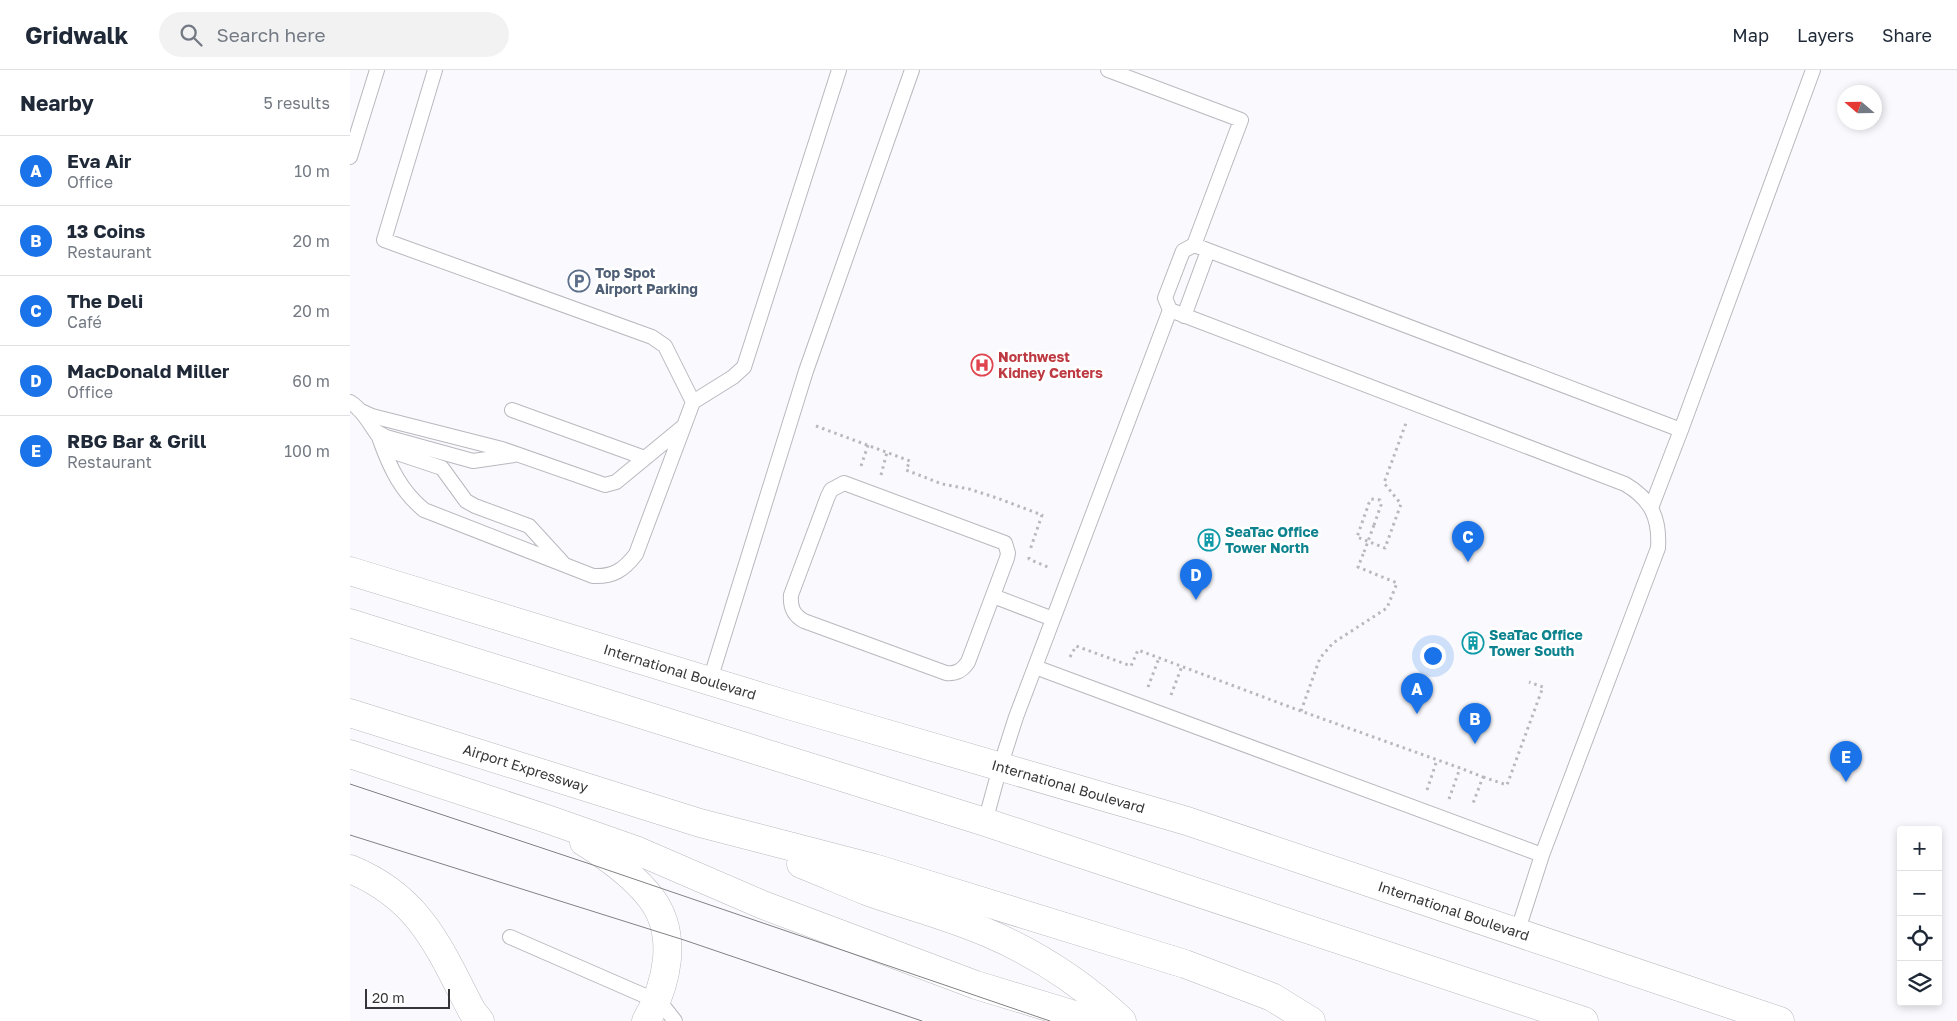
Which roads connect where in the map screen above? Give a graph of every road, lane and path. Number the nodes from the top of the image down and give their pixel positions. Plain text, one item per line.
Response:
1 (377, 70) edge
2 (435, 70) edge
3 (838, 70) edge
4 (912, 70) edge
5 (1108, 70) edge
6 (1813, 70) edge
7 (350, 157) edge
8 (1194, 246) junction
9 (1208, 251) junction
10 (1170, 310) junction
11 (1184, 316) junction
12 (693, 402) junction
13 (1413, 403) junction
14 (355, 406) edge
15 (517, 412) dead end
16 (684, 425) junction
17 (816, 426) dead end
18 (1681, 430) junction
19 (376, 434) junction
20 (868, 445) junction
21 (887, 452) junction
22 (517, 455) junction
23 (645, 458) junction
24 (860, 472) dead end
25 (880, 478) dead end
26 (1651, 508) junction
27 (564, 565) junction
28 (350, 571) edge
29 (1048, 574) dead end
30 (993, 596) junction
31 (1052, 619) junction
32 (350, 623) edge
33 (1159, 658) junction
34 (1069, 660) dead end
35 (1182, 666) junction
36 (1035, 667) junction
37 (710, 680) junction
38 (1529, 682) dead end
39 (1146, 692) dead end
40 (1169, 700) dead end
41 (1301, 711) junction
42 (350, 713) edge
43 (350, 754) edge
44 (1437, 760) junction
45 (1000, 767) junction
46 (1460, 768) junction
47 (1483, 777) junction
48 (1425, 795) dead end
49 (1447, 804) dead end
50 (1470, 811) dead end
51 (547, 819) junction
52 (985, 822) junction
53 (700, 823) junction
54 (1542, 854) junction
55 (350, 869) edge
56 (1517, 932) junction
57 (510, 937) dead end
58 (659, 1015) edge
59 (1753, 1017) edge
60 (480, 1021) edge
61 (1094, 1021) edge
62 (1122, 1021) edge
63 (1311, 1021) edge
64 (1584, 1021) edge
65 (1780, 1021) edge

1 - 7 lane
2 - 12 lane
3 - 12 lane
4 - 37 lane
5 - 8 lane
6 - 18 lane
8 - 9 lane
8 - 10 lane
9 - 11 lane
9 - 18 lane
10 - 11 lane
10 - 31 lane
11 - 13 lane
12 - 16 lane
13 - 26 lane
13 - 41 path, bridge
14 - 19 lane
14 - 22 lane
15 - 23 lane
16 - 23 lane
16 - 27 lane
17 - 20 path
18 - 26 lane
19 - 22 lane
19 - 27 lane
19 - 27 lane
20 - 21 path
20 - 24 path
21 - 25 path
21 - 29 path
22 - 23 lane
26 - 54 lane
28 - 37 main road, International Boulevard
30 - 30 lane
30 - 31 lane
31 - 36 lane
32 - 52 main road
33 - 34 path
33 - 35 path
33 - 39 path
35 - 40 path
35 - 41 path
36 - 45 lane
36 - 54 lane
37 - 45 main road, International Boulevard
38 - 47 path
41 - 44 path
42 - 53 main road, Airport Expressway
43 - 51 main road
44 - 46 path
44 - 48 path
45 - 52 lane
45 - 56 main road, International Boulevard
46 - 47 path
46 - 49 path
47 - 50 path
51 - 58 main road
51 - 61 main road
52 - 64 main road
53 - 62 main road
53 - 63 main road
54 - 56 lane
55 - 60 main road
56 - 59 main road, International Boulevard
57 - 58 lane
59 - 65 main road, International Boulevard

